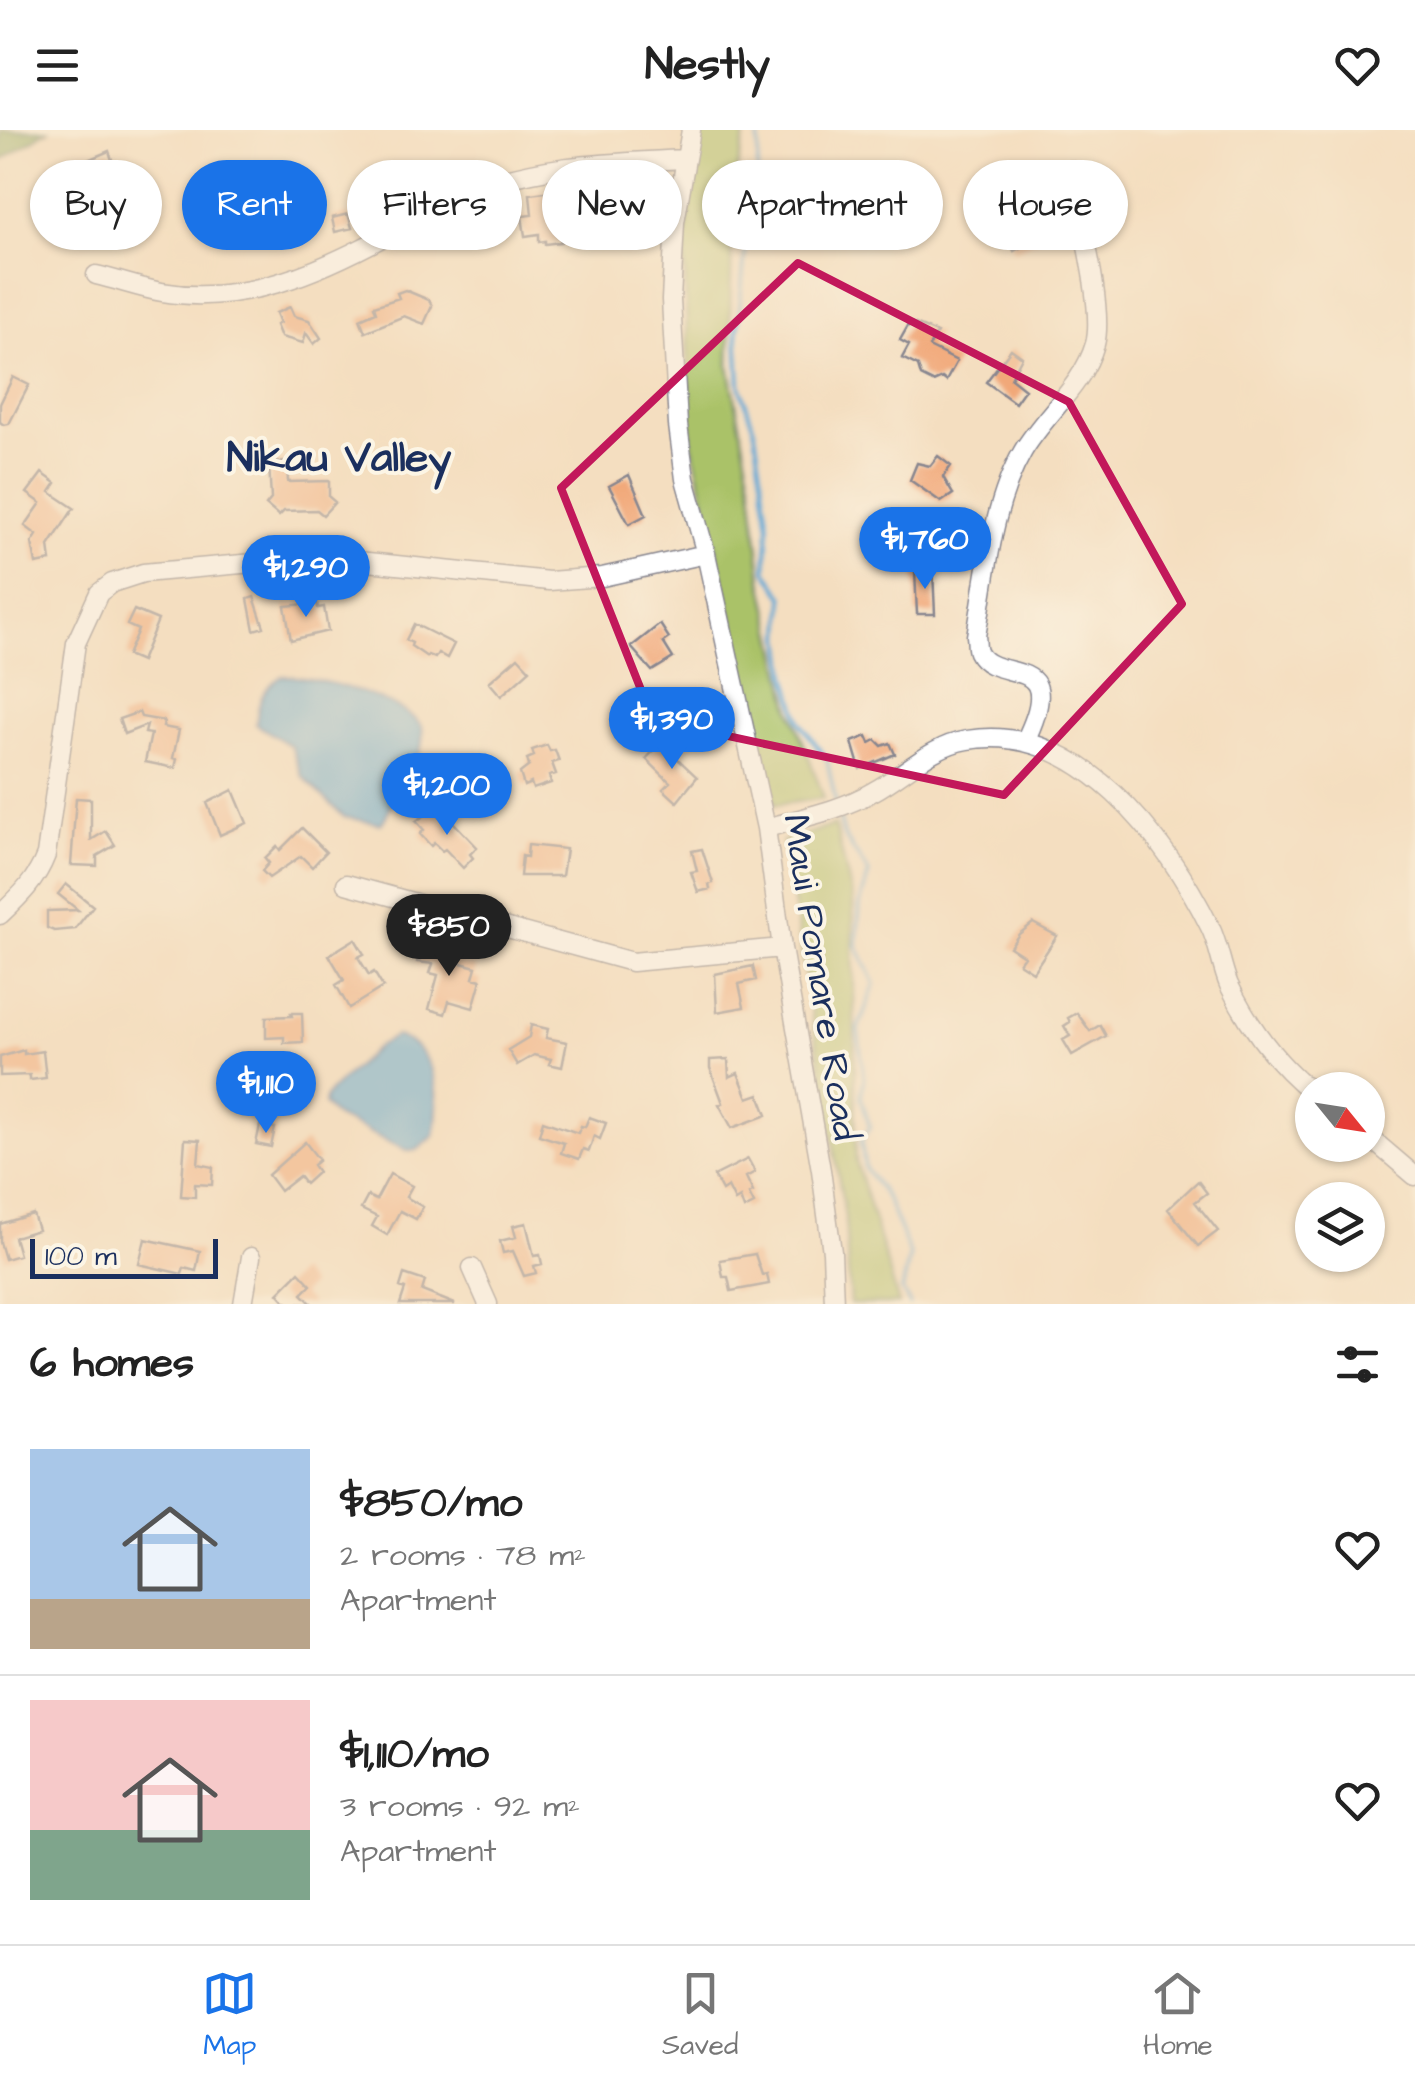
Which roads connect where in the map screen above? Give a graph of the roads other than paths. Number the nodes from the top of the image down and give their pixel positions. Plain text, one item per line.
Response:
1 (692, 130) edge
2 (686, 159) junction
3 (1086, 250) edge
4 (96, 275) dead end
5 (706, 554) junction
6 (1025, 741) junction
7 (766, 828) junction
8 (346, 884) dead end
9 (0, 915) edge
10 (782, 948) junction
11 (1295, 1076) edge
12 (1385, 1150) edge
13 (1415, 1176) edge
14 (251, 1258) dead end
15 (472, 1268) dead end
16 (243, 1304) edge
17 (488, 1304) edge
18 (834, 1304) edge

1 - 2 street, Maui Pomare Road
2 - 4 street
2 - 5 street, Maui Pomare Road
3 - 6 street
5 - 7 street, Maui Pomare Road
5 - 9 street
6 - 7 street
6 - 11 street
7 - 10 street, Maui Pomare Road
8 - 10 street
10 - 18 street, Maui Pomare Road
12 - 13 street
14 - 16 street
15 - 17 street

